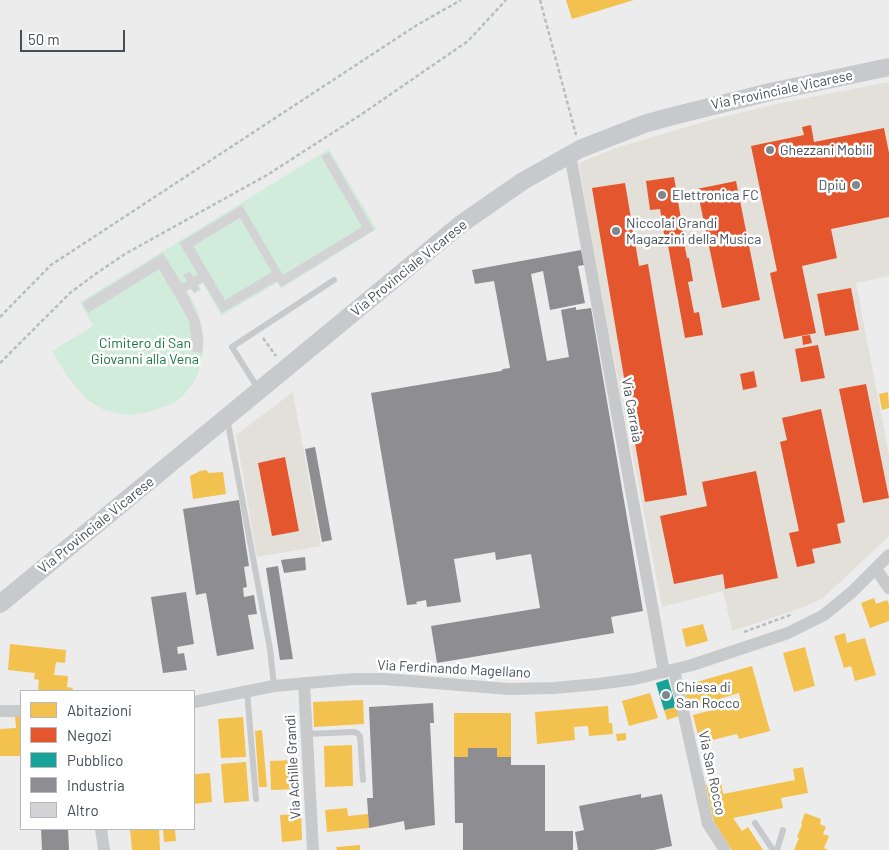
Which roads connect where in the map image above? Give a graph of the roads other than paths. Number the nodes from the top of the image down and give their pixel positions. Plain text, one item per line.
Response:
1 (889, 67) edge
2 (575, 151) junction
3 (334, 280) dead end
4 (260, 391) junction
5 (227, 417) junction
6 (889, 555) edge
7 (876, 569) junction
8 (889, 588) edge
9 (0, 604) edge
10 (669, 671) junction
11 (304, 684) junction
12 (274, 686) junction
13 (247, 691) junction
14 (195, 702) edge
15 (0, 710) edge
16 (20, 711) edge
17 (307, 734) junction
18 (364, 780) dead end
19 (256, 799) dead end
20 (755, 823) dead end
21 (101, 830) edge
22 (783, 830) dead end
23 (104, 850) edge
24 (312, 850) edge
25 (725, 850) edge
26 (772, 850) edge
27 (778, 850) edge

1 - 2 main road, Via Provinciale Vicarese
2 - 4 main road, Via Provinciale Vicarese
2 - 10 street, Via Carraia
3 - 4 lane
4 - 5 main road, Via Provinciale Vicarese
5 - 9 main road, Via Provinciale Vicarese
5 - 12 lane
6 - 7 street, Via Ferdinando Magellano
7 - 8 street
7 - 10 street, Via Ferdinando Magellano
10 - 11 street, Via Ferdinando Magellano
10 - 25 street, Via San Rocco
11 - 12 street, Via Ferdinando Magellano
11 - 17 street, Via Achille Grandi
12 - 13 street, Via Ferdinando Magellano
13 - 14 street, Via Ferdinando Magellano
13 - 19 lane
15 - 16 street
17 - 18 lane
17 - 24 street, Via Achille Grandi
20 - 26 lane
21 - 23 street
22 - 27 lane

